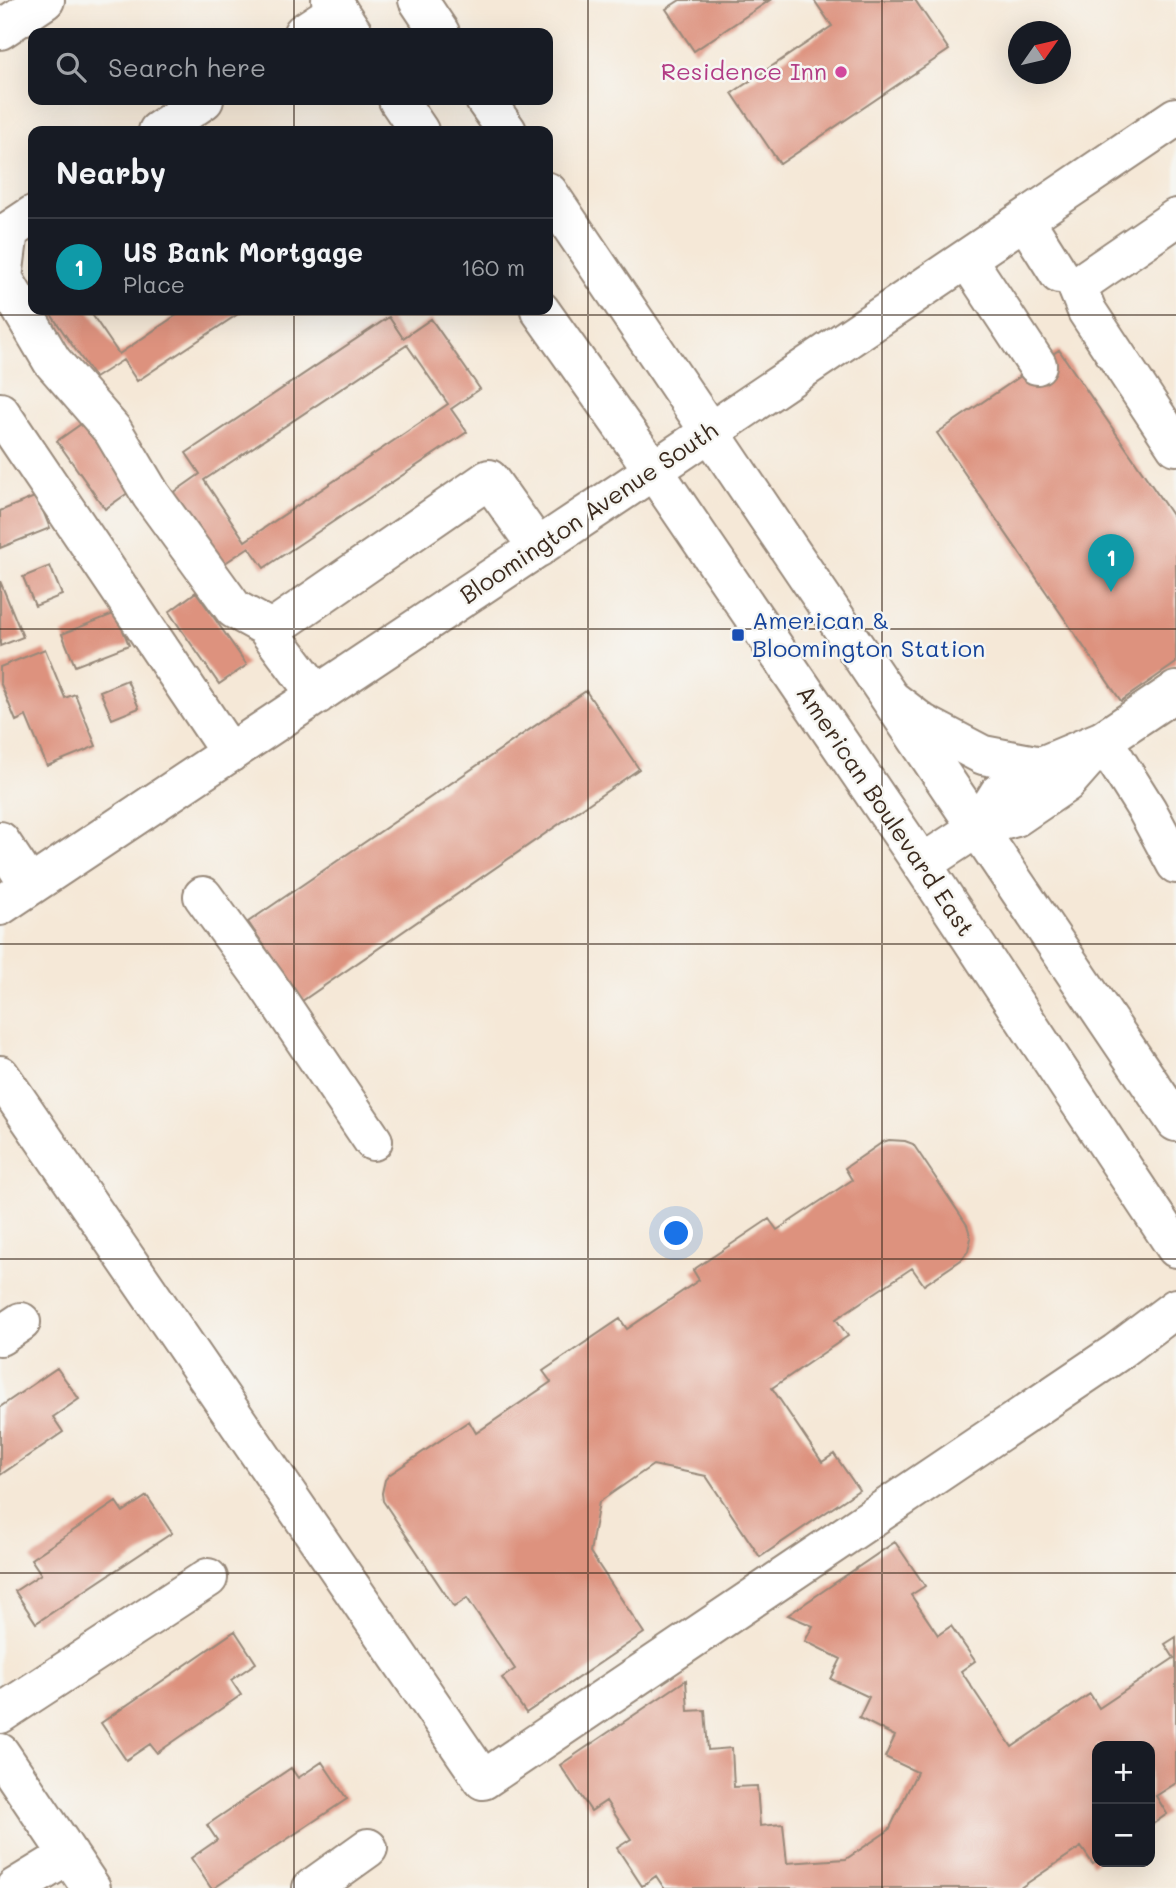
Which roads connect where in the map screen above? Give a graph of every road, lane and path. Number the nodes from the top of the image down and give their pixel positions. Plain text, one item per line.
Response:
1 (46, 0) edge
2 (418, 0) edge
3 (341, 14) edge
4 (313, 28) edge
5 (437, 28) edge
6 (0, 30) edge
7 (197, 105) edge
8 (401, 105) edge
9 (489, 105) edge
10 (1176, 117) edge
11 (165, 126) edge
12 (416, 126) edge
13 (503, 126) edge
14 (553, 199) edge
15 (28, 218) edge
16 (1176, 219) edge
17 (1025, 220) junction
18 (967, 259) junction
19 (1059, 274) dead end
20 (544, 315) edge
21 (1037, 365) dead end
22 (0, 412) edge
23 (710, 432) junction
24 (1176, 446) edge
25 (654, 471) junction
26 (538, 548) junction
27 (269, 631) junction
28 (1176, 691) edge
29 (317, 695) junction
30 (890, 699) junction
31 (1103, 740) junction
32 (230, 753) junction
33 (1041, 766) junction
34 (977, 828) junction
35 (0, 841) edge
36 (922, 864) junction
37 (1176, 864) edge
38 (15, 896) edge
39 (203, 896) dead end
40 (0, 1075) edge
41 (1176, 1122) edge
42 (373, 1141) dead end
43 (1176, 1248) edge
44 (1176, 1308) edge
45 (208, 1578) dead end
46 (0, 1714) edge
47 (0, 1754) edge
48 (368, 1848) dead end
49 (69, 1855) junction
50 (15, 1888) edge
51 (91, 1888) edge
52 (312, 1888) edge

1 - 6 main road
2 - 5 main road
3 - 4 main road
7 - 11 main road
8 - 12 main road
9 - 13 main road
10 - 17 main road, Bloomington Avenue South
14 - 23 main road
15 - 27 main road
16 - 24 main road
17 - 18 main road, Bloomington Avenue South
17 - 19 main road
18 - 21 main road
18 - 23 main road, Bloomington Avenue South
20 - 25 main road, American Boulevard East
22 - 32 main road
23 - 25 main road, Bloomington Avenue South
23 - 30 main road
25 - 26 main road, Bloomington Avenue South
25 - 36 main road, American Boulevard East
26 - 27 main road
26 - 29 main road, Bloomington Avenue South
27 - 29 main road
28 - 31 main road
29 - 32 main road, Bloomington Avenue South
30 - 33 main road
30 - 34 main road
31 - 33 main road
31 - 34 main road
31 - 37 main road
32 - 38 main road, Bloomington Avenue South
33 - 34 main road
34 - 36 main road
34 - 41 main road
35 - 38 main road
36 - 43 main road, American Boulevard East
39 - 42 main road
40 - 44 main road
45 - 46 main road
47 - 49 main road
48 - 52 main road
49 - 50 main road
49 - 51 main road

